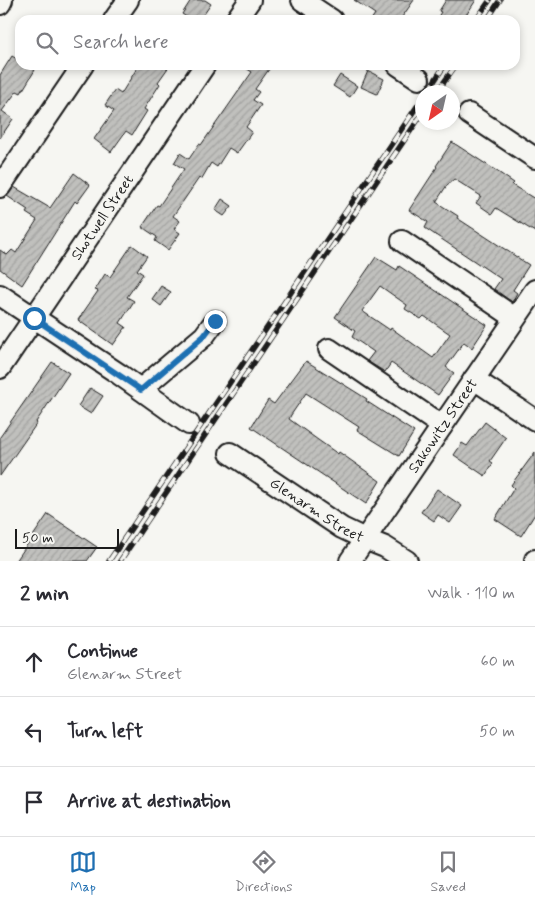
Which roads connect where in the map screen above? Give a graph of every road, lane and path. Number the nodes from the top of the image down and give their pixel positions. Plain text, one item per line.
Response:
1 (2, 0) edge
2 (128, 0) edge
3 (250, 0) edge
4 (302, 0) edge
5 (0, 4) edge
6 (118, 15) edge
7 (240, 15) edge
8 (324, 15) edge
9 (80, 70) edge
10 (203, 70) edge
11 (406, 70) edge
12 (419, 79) dead end
13 (468, 114) dead end
14 (535, 158) edge
15 (0, 187) edge
16 (402, 240) dead end
17 (535, 290) edge
18 (0, 294) edge
19 (34, 318) junction
20 (515, 318) junction
21 (215, 321) dead end
22 (329, 349) dead end
23 (0, 368) edge
24 (474, 379) junction
25 (141, 390) junction
26 (535, 420) edge
27 (189, 424) dead end
28 (442, 426) junction
29 (230, 453) dead end
30 (365, 540) junction
31 (350, 561) edge
32 (407, 561) edge

1 - 5 street
2 - 6 street
3 - 7 street
4 - 8 street
9 - 15 street
10 - 19 street, Shotwell Street
11 - 12 street
13 - 14 street
16 - 20 street
17 - 20 street, Sakowitz Street
18 - 19 street
19 - 23 street, Shotwell Street
19 - 25 street
20 - 24 street, Sakowitz Street
21 - 25 street
22 - 28 street
24 - 26 street
24 - 28 street, Sakowitz Street
25 - 27 street
28 - 30 street, Sakowitz Street
29 - 30 street, Glenarm Street
30 - 31 street, Sakowitz Street
30 - 32 street, Glenarm Street

